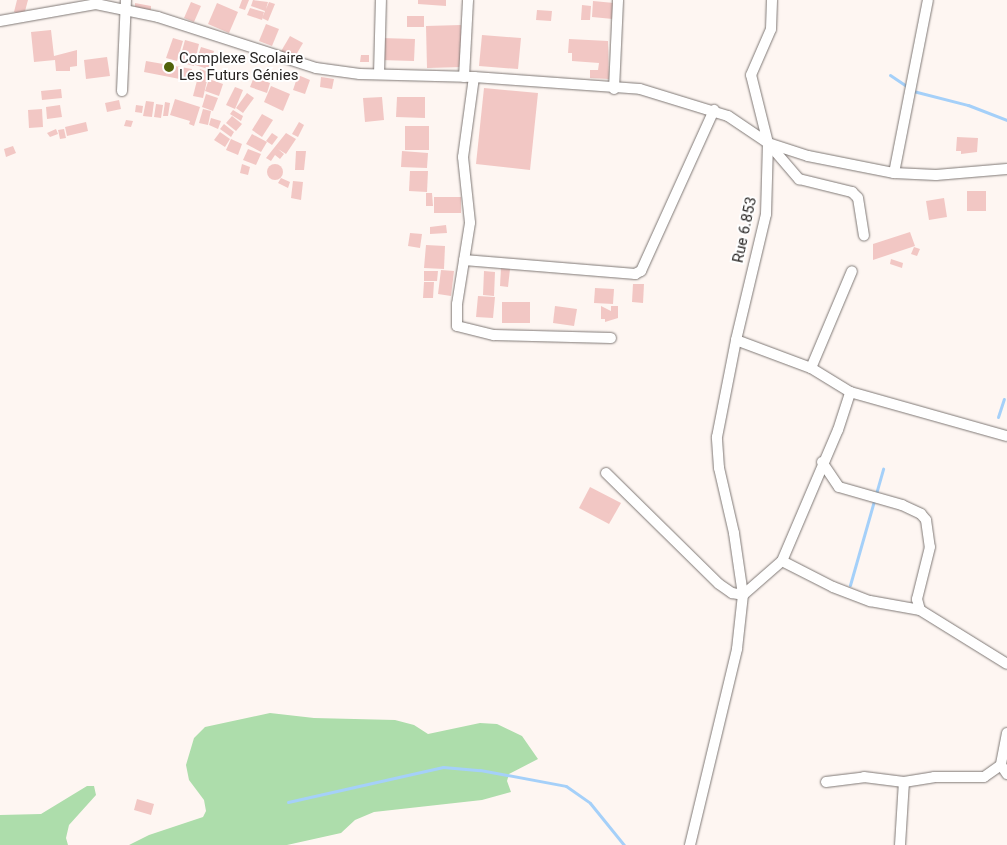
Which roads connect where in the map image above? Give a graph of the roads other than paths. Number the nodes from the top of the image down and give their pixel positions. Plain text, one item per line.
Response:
1 (381, 0) edge
2 (468, 0) edge
3 (618, 0) edge
4 (772, 0) edge
5 (928, 0) edge
6 (58, 4) edge
7 (125, 4) edge
8 (0, 20) edge
9 (379, 74) junction
10 (469, 77) junction
11 (614, 89) junction
12 (122, 91) dead end
13 (714, 110) junction
14 (768, 143) junction
15 (1007, 170) edge
16 (894, 173) junction
17 (864, 236) dead end
18 (464, 260) junction
19 (852, 271) dead end
20 (611, 338) dead end
21 (736, 340) junction
22 (811, 368) junction
23 (850, 392) junction
24 (1007, 436) edge
25 (822, 462) junction
26 (606, 473) dead end
27 (782, 561) junction
28 (742, 595) junction
29 (920, 610) junction
30 (1007, 664) edge
31 (1007, 733) edge
32 (1001, 765) junction
33 (1007, 774) edge
34 (826, 782) dead end
35 (904, 782) junction
36 (690, 845) edge
37 (900, 845) edge

1 - 9 street
2 - 10 street
3 - 11 street
4 - 14 street, Rue 6.853
5 - 16 street
6 - 7 street
6 - 8 street
7 - 9 street
7 - 12 street
9 - 10 street
10 - 11 street
10 - 18 street
11 - 13 street
13 - 14 street
13 - 18 street
14 - 16 street
14 - 17 street
14 - 21 street, Rue 6.853
15 - 16 street
18 - 20 street
19 - 22 street
21 - 22 street
21 - 28 street, Rue 6.853
22 - 23 street
23 - 24 street
23 - 25 street
25 - 27 street
25 - 29 street
26 - 28 street
27 - 28 street
27 - 29 street
28 - 36 street, Rue 6.853
29 - 30 street
31 - 32 street
32 - 33 street
32 - 35 street
34 - 35 street
35 - 37 street

